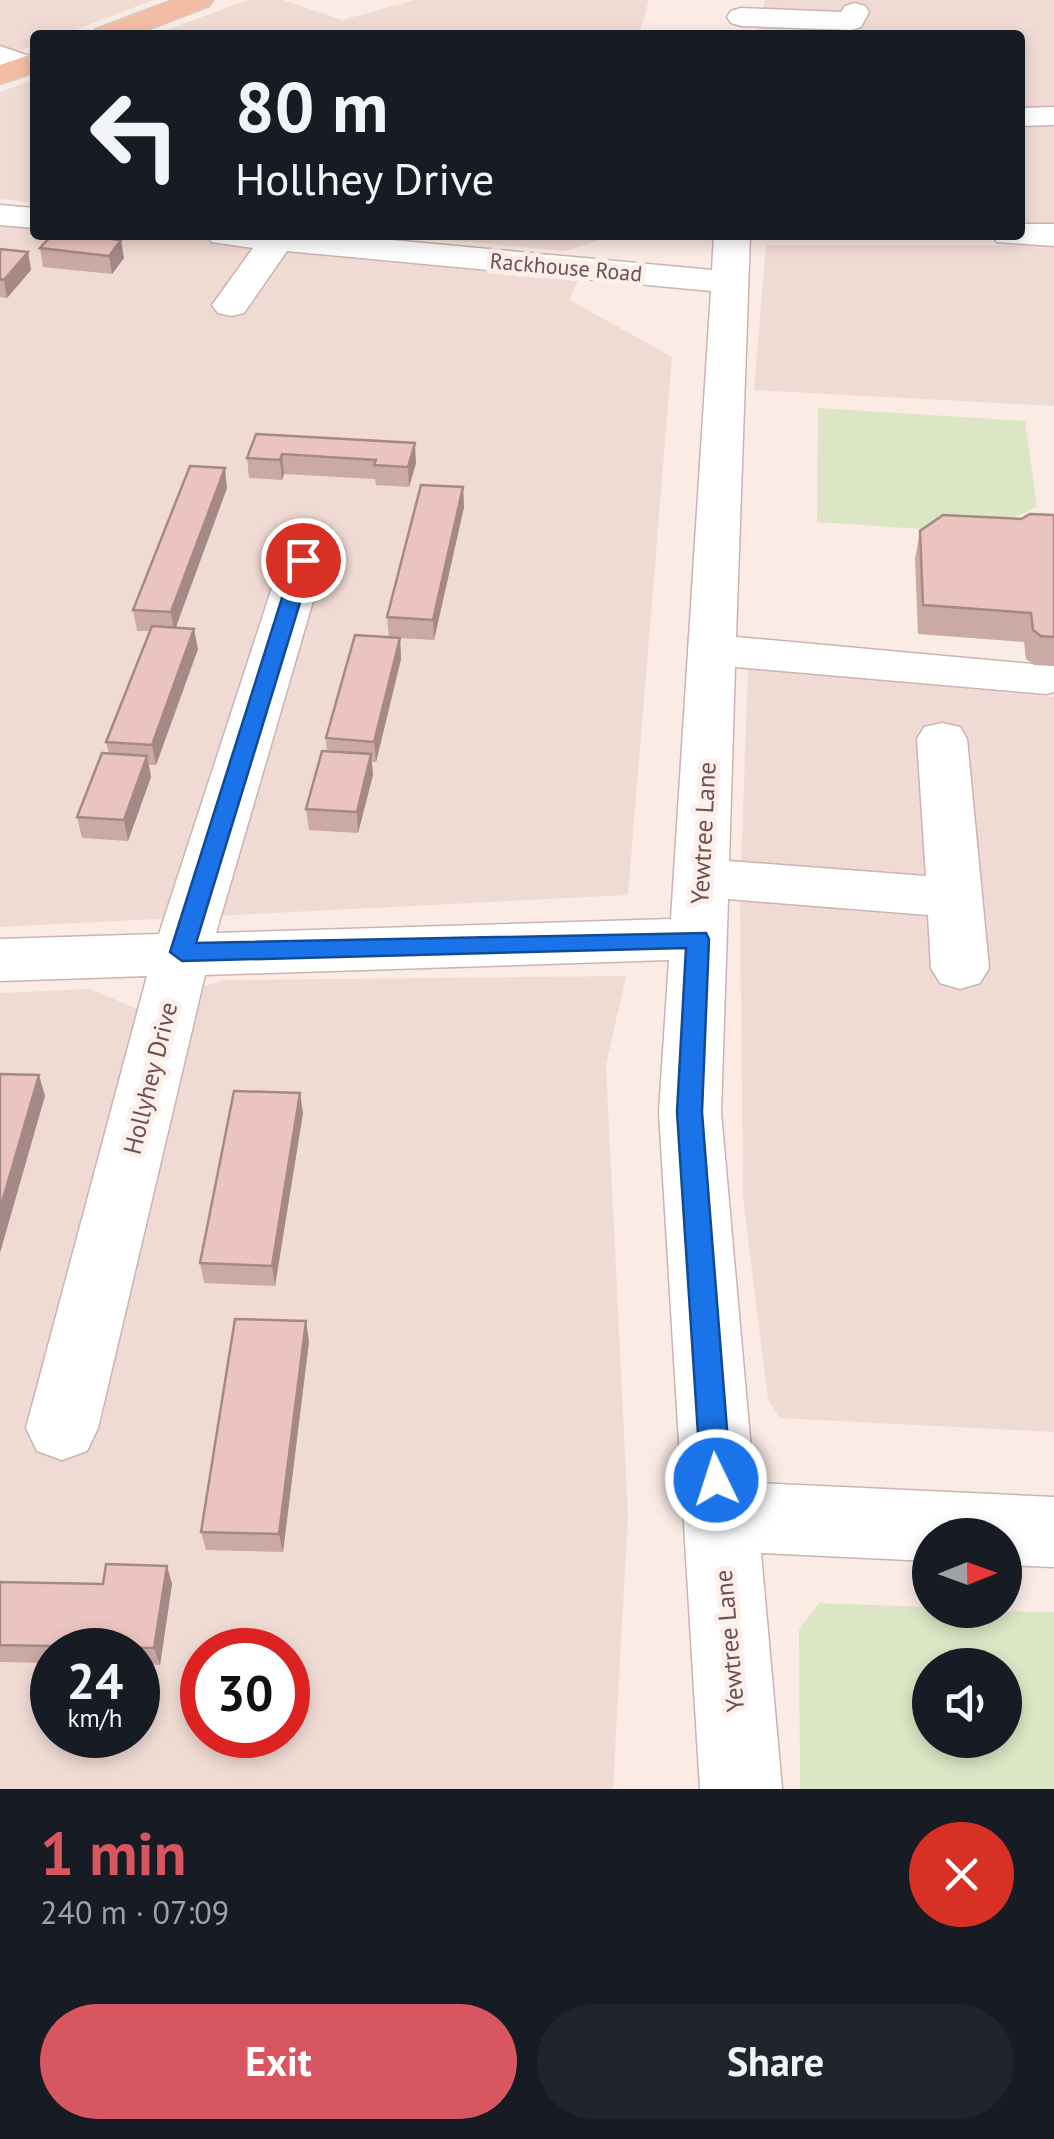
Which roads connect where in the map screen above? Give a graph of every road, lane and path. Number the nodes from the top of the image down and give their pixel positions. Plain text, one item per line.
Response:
1 (199, 0) edge
2 (855, 12) dead end
3 (742, 17) edge
4 (119, 30) edge
5 (1025, 116) edge
6 (1054, 116) edge
7 (0, 215) edge
8 (30, 218) edge
9 (1025, 235) edge
10 (1054, 235) edge
11 (278, 240) edge
12 (341, 240) edge
13 (730, 259) edge
14 (231, 304) dead end
15 (303, 560) dead end
16 (712, 650) junction
17 (1046, 679) dead end
18 (942, 739) dead end
19 (701, 878) junction
20 (954, 898) junction
21 (698, 939) junction
22 (182, 952) junction
23 (0, 960) edge
24 (960, 968) dead end
25 (62, 1428) dead end
26 (718, 1516) junction
27 (1054, 1532) edge
28 (741, 1789) edge

1 - 4 main road
2 - 3 street
5 - 6 street
7 - 8 street
9 - 10 street
11 - 14 street
12 - 13 street, Rackhouse Road
13 - 16 street, Yewtree Lane
15 - 22 street, Hollyhey Drive
16 - 17 street
16 - 19 street, Yewtree Lane
18 - 20 street
19 - 20 street
19 - 21 street, Yewtree Lane
20 - 24 street
21 - 22 street
21 - 26 street, Yewtree Lane
22 - 23 street
22 - 25 street, Hollyhey Drive
26 - 27 street
26 - 28 street, Yewtree Lane

